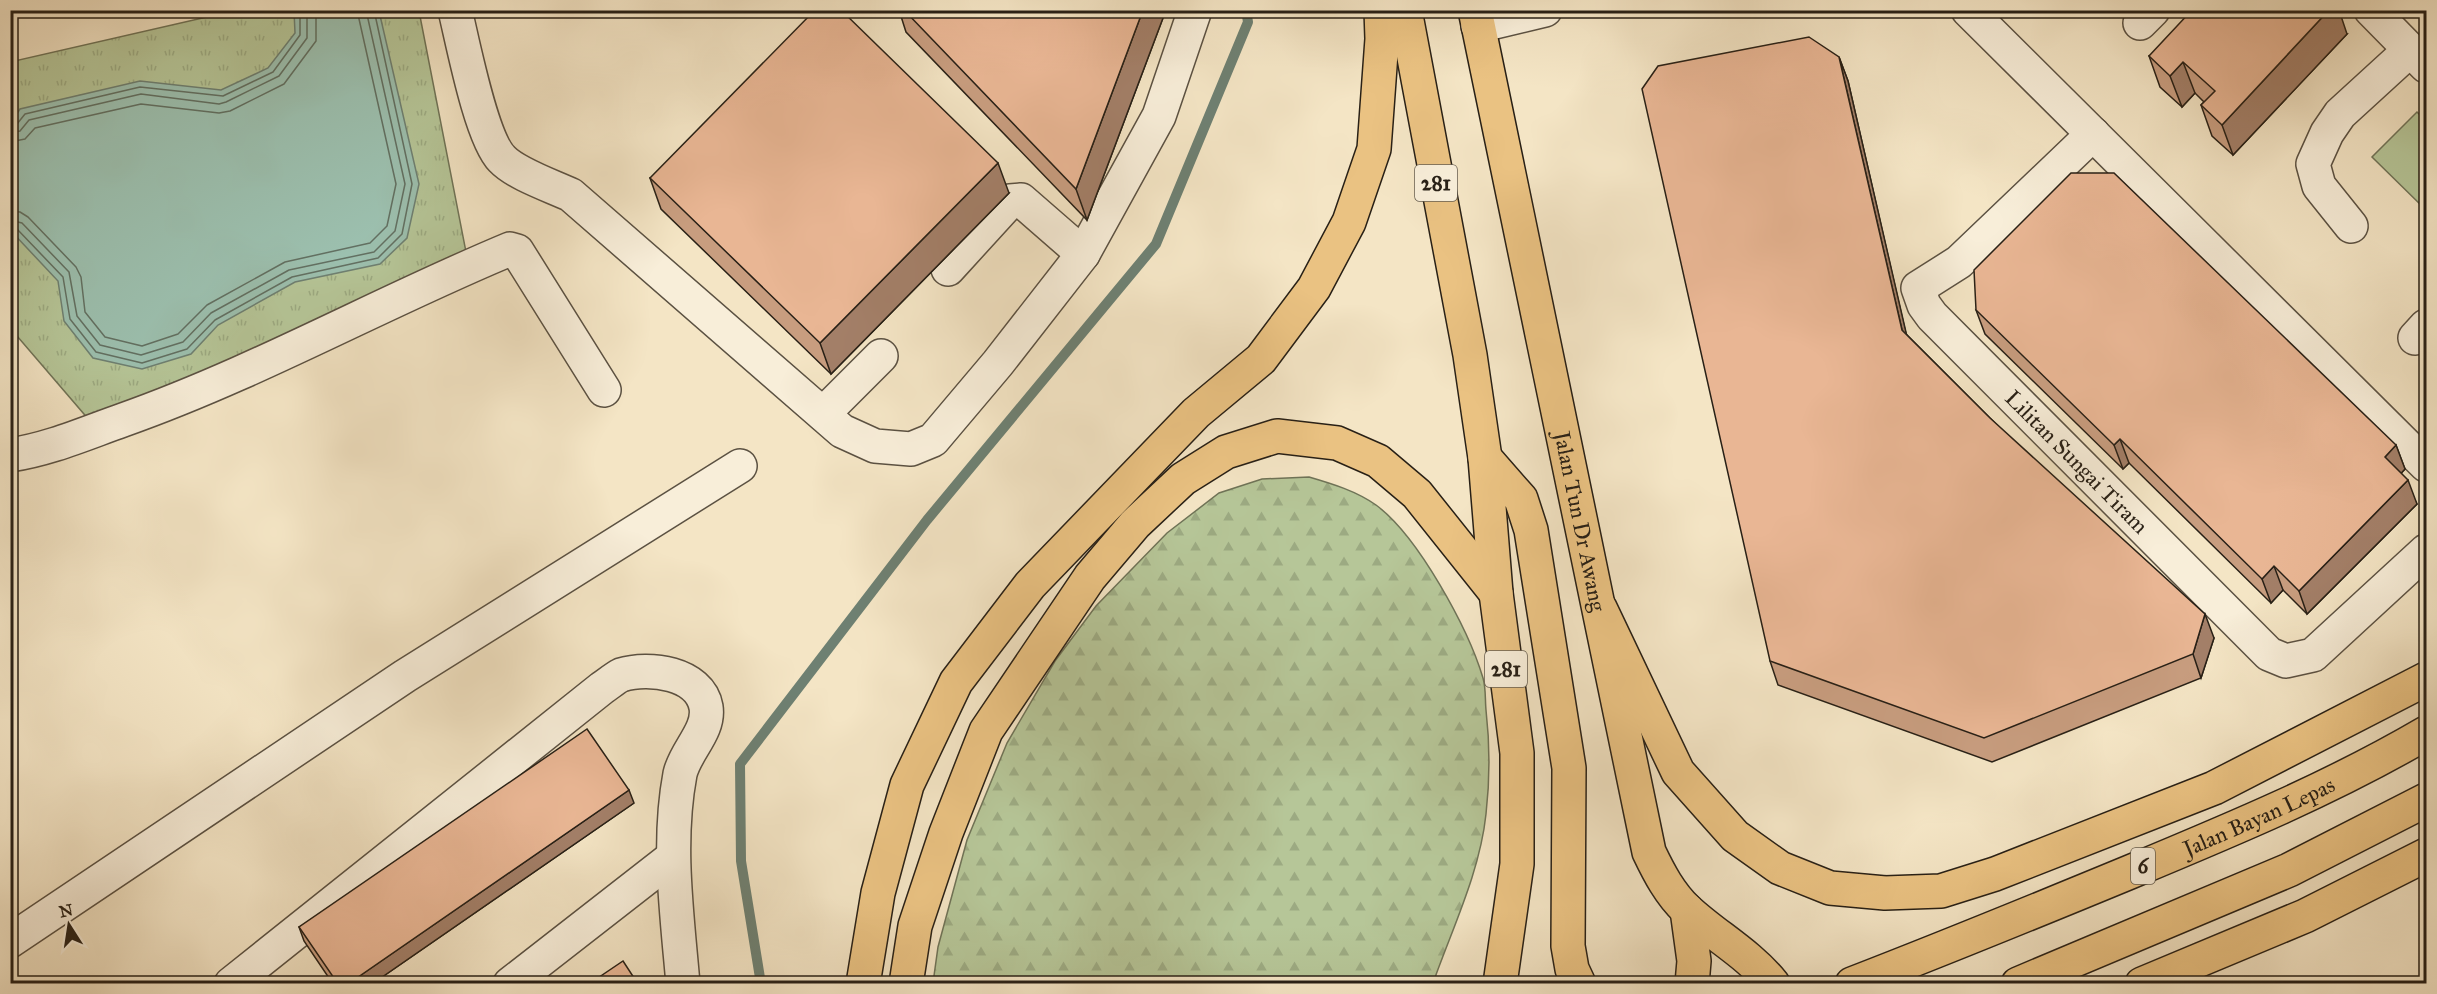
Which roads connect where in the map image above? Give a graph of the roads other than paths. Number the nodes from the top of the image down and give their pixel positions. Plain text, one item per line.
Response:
1 (455, 10) edge
2 (1195, 10) edge
3 (1381, 10) edge
4 (1405, 10) edge
5 (1545, 10) edge
6 (1968, 10) edge
7 (2371, 10) edge
8 (1476, 19) edge
9 (2418, 58) edge
10 (2093, 134) junction
11 (2351, 226) dead end
12 (1083, 255) junction
13 (948, 269) dead end
14 (881, 356) dead end
15 (604, 390) dead end
16 (823, 414) junction
17 (10, 455) edge
18 (1485, 458) junction
19 (2427, 465) edge
20 (740, 466) dead end
21 (2427, 551) edge
22 (1496, 593) junction
23 (1600, 608) junction
24 (2427, 679) edge
25 (2427, 733) edge
26 (2427, 800) edge
27 (2427, 855) edge
28 (673, 857) junction
29 (1687, 910) junction
30 (10, 941) edge
31 (239, 981) edge
32 (510, 984) edge
33 (683, 984) edge
34 (863, 984) edge
35 (906, 984) edge
36 (1500, 984) edge
37 (1579, 984) edge
38 (1692, 984) edge
39 (1773, 984) edge
40 (1852, 984) edge
41 (2018, 984) edge
42 (2142, 984) edge

1 - 16 street
2 - 12 street
3 - 34 main road
4 - 18 main road, 281
5 - 8 street
6 - 10 street
7 - 9 street
8 - 23 main road, Jalan Tun Dr Awang
9 - 11 street
10 - 19 street
10 - 21 street, Lilitan Sungai Tiram
12 - 13 street
12 - 16 street
14 - 16 street
15 - 17 street
18 - 22 main road, 281
18 - 37 main road
20 - 30 street
22 - 35 main road
22 - 36 main road, 281
23 - 24 main road
23 - 29 main road, Jalan Tun Dr Awang
25 - 40 main road, Jalan Bayan Lepas / 6
26 - 41 main road
27 - 42 main road
28 - 31 street
28 - 32 street
28 - 33 street
29 - 38 main road
29 - 39 main road, Jalan Tun Dr Awang

